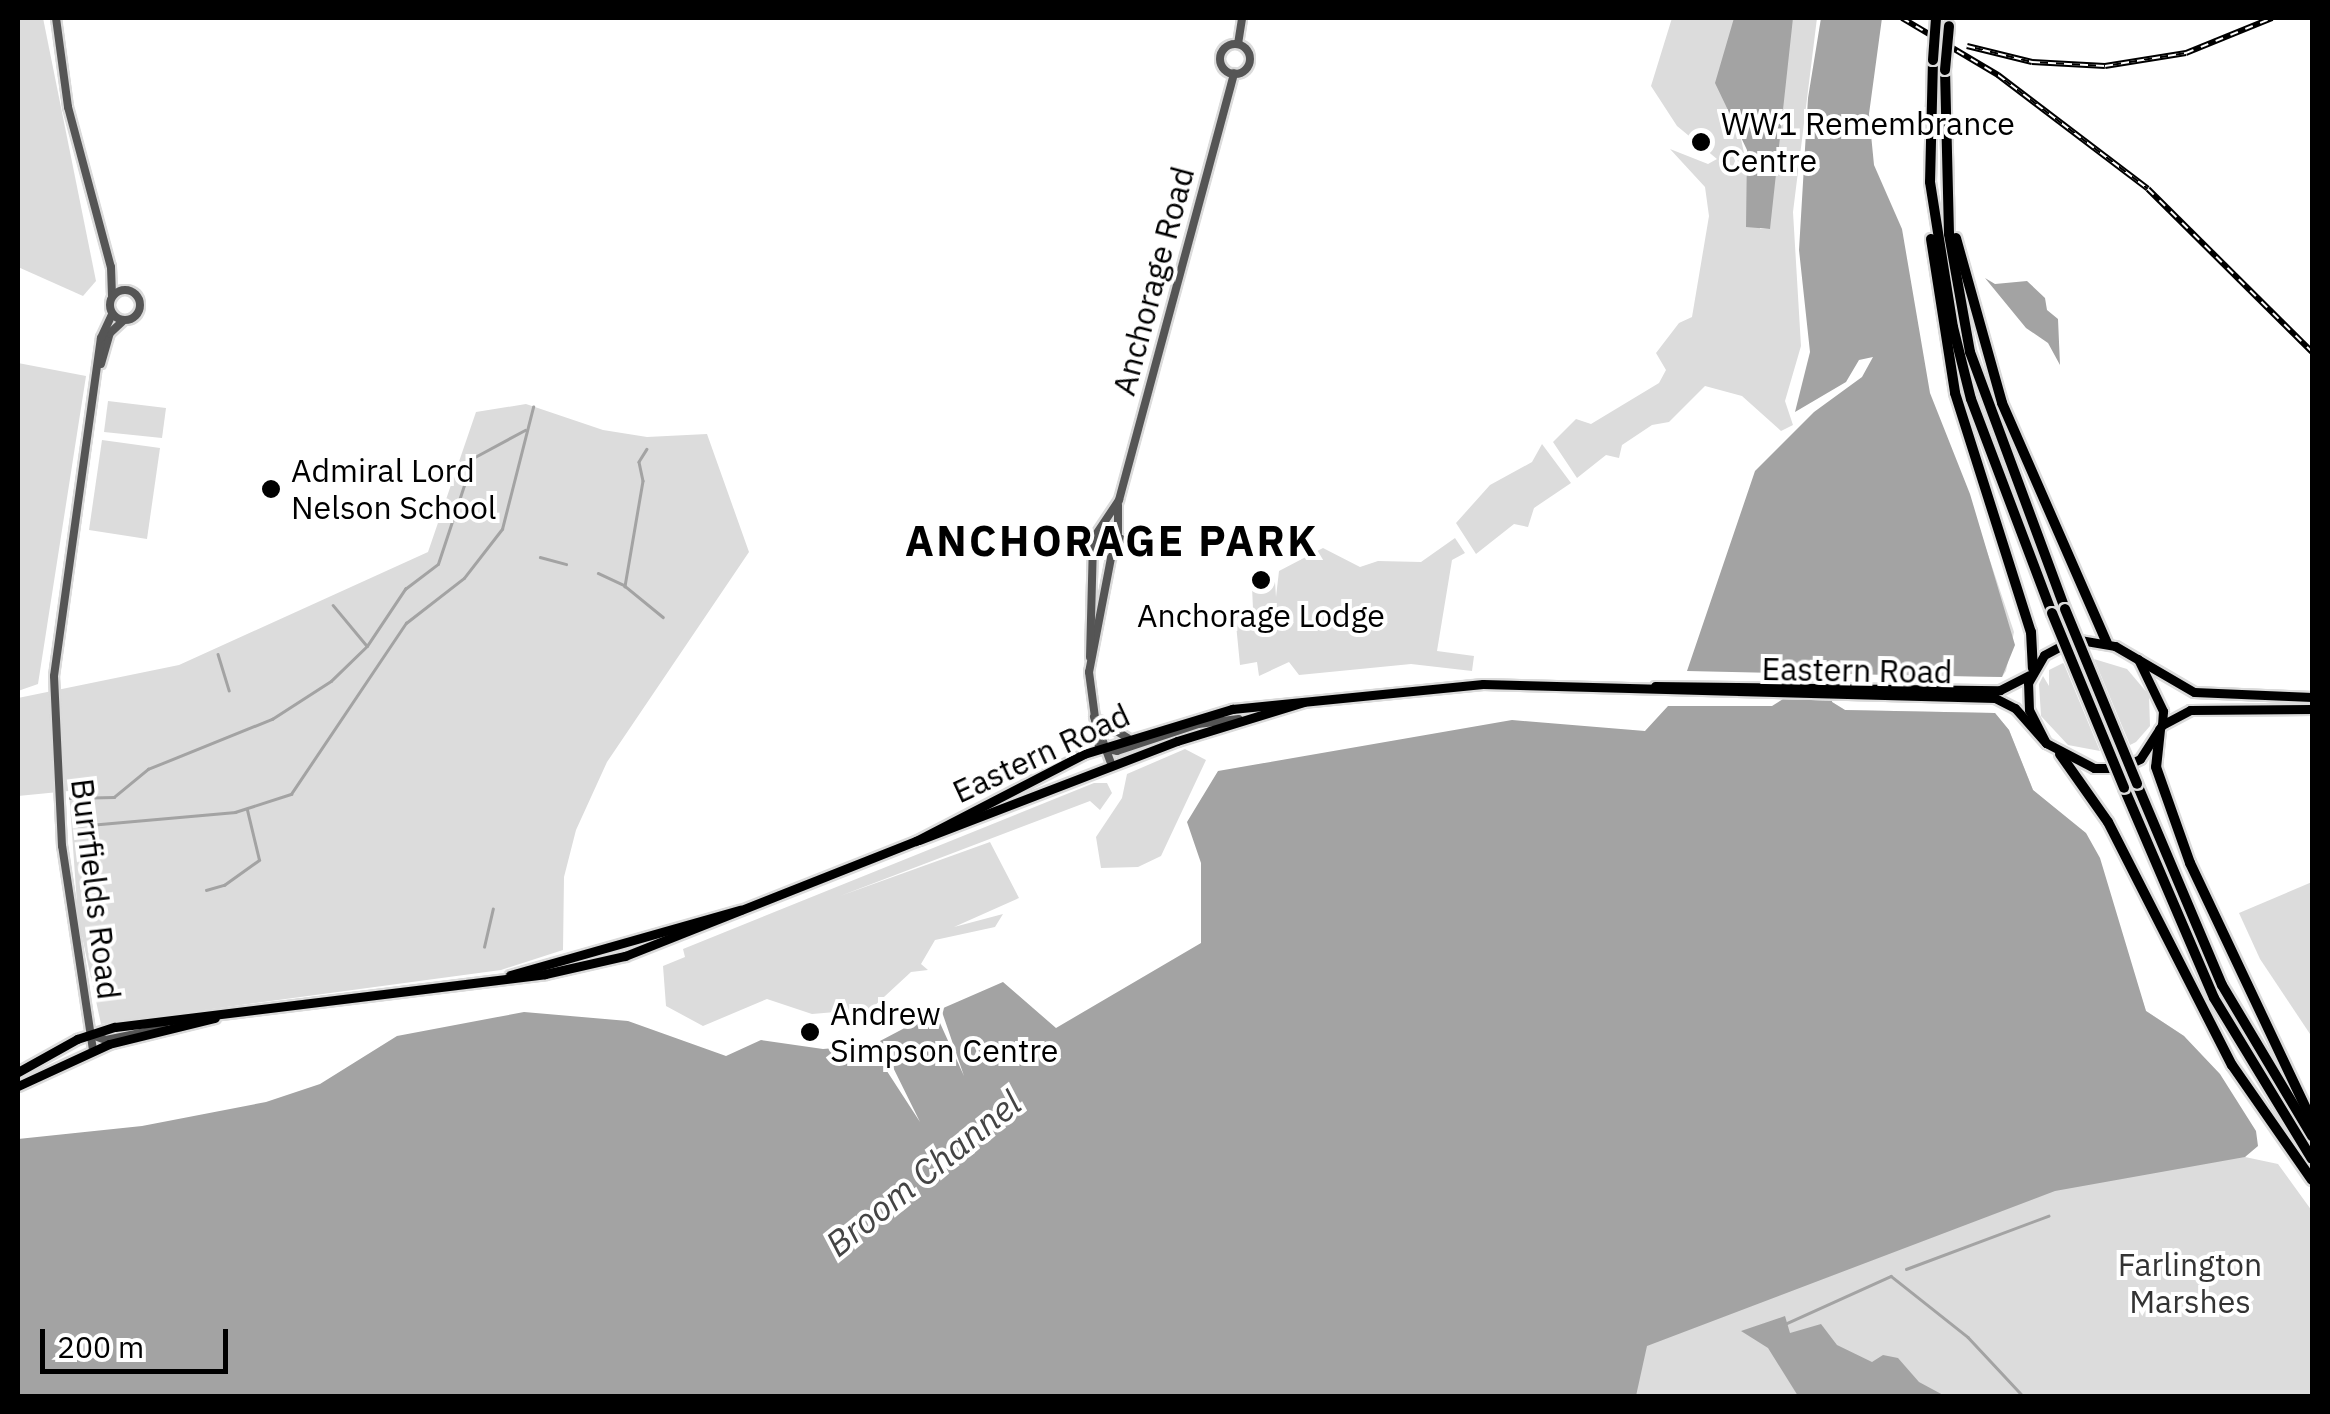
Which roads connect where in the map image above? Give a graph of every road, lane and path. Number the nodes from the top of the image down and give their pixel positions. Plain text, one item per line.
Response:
1 (56, 18) edge
2 (1242, 18) edge
3 (1936, 18) edge
4 (1949, 22) edge
5 (1238, 44) junction
6 (1234, 73) junction
7 (1930, 182) junction
8 (1944, 183) junction
9 (111, 266) junction
10 (126, 290) junction
11 (112, 296) junction
12 (112, 314) junction
13 (123, 320) junction
14 (98, 377) junction
15 (1119, 500) junction
16 (1100, 530) junction
17 (1118, 534) junction
18 (1097, 556) junction
19 (1111, 558) junction
20 (2107, 643) junction
21 (1090, 657) junction
22 (2138, 660) junction
23 (2032, 671) junction
24 (1871, 692) junction
25 (2312, 698) edge
26 (1307, 701) junction
27 (2312, 709) edge
28 (1092, 713) junction
29 (1245, 718) junction
30 (2161, 727) junction
31 (1128, 738) junction
32 (2046, 743) junction
33 (1104, 749) junction
34 (2060, 754) junction
35 (1112, 766) junction
36 (2130, 786) junction
37 (916, 840) junction
38 (218, 1017) junction
39 (170, 1027) junction
40 (90, 1033) junction
41 (93, 1050) junction
42 (18, 1072) edge
43 (18, 1086) edge
44 (2312, 1120) edge
45 (2312, 1136) edge
46 (2312, 1159) edge
47 (2312, 1180) edge

1 - 9 street
2 - 5 street
3 - 7 highway, bridge
4 - 8 highway, bridge
5 - 6 street
5 - 6 street
6 - 15 street, Anchorage Road
7 - 23 highway
7 - 36 highway, bridge
8 - 20 highway
8 - 36 highway, bridge
9 - 10 street
9 - 11 street
10 - 11 street
10 - 13 street
11 - 12 street, Burrfields Road
12 - 13 street
12 - 14 street, Burrfields Road
13 - 14 street, Burrfields Road
14 - 40 street, Burrfields Road
15 - 16 street, Anchorage Road
15 - 17 street, Anchorage Road
16 - 17 street
16 - 18 street
17 - 19 street
18 - 19 street
18 - 21 street
19 - 21 street
20 - 22 main road
20 - 23 main road
21 - 28 street
22 - 25 main road
22 - 30 main road
23 - 24 main road, Eastern Road
23 - 32 main road
24 - 26 main road, Eastern Road
24 - 32 main road, Eastern Road
26 - 29 main road, Eastern Road
26 - 31 main road, Eastern Road
27 - 30 main road
28 - 31 street
28 - 33 street
29 - 33 street
29 - 35 main road, Eastern Road
30 - 34 main road
30 - 44 highway
31 - 33 main road, Eastern Road
32 - 34 main road
33 - 35 street
33 - 37 main road, Eastern Road
34 - 47 highway
35 - 37 main road, Eastern Road
36 - 45 highway
36 - 46 highway
37 - 38 main road, Eastern Road
38 - 39 main road, Eastern Road
38 - 40 main road, Eastern Road
39 - 40 street
39 - 41 main road, Eastern Road
40 - 41 street, Burrfields Road
40 - 42 main road, Eastern Road
41 - 43 main road, Eastern Road

